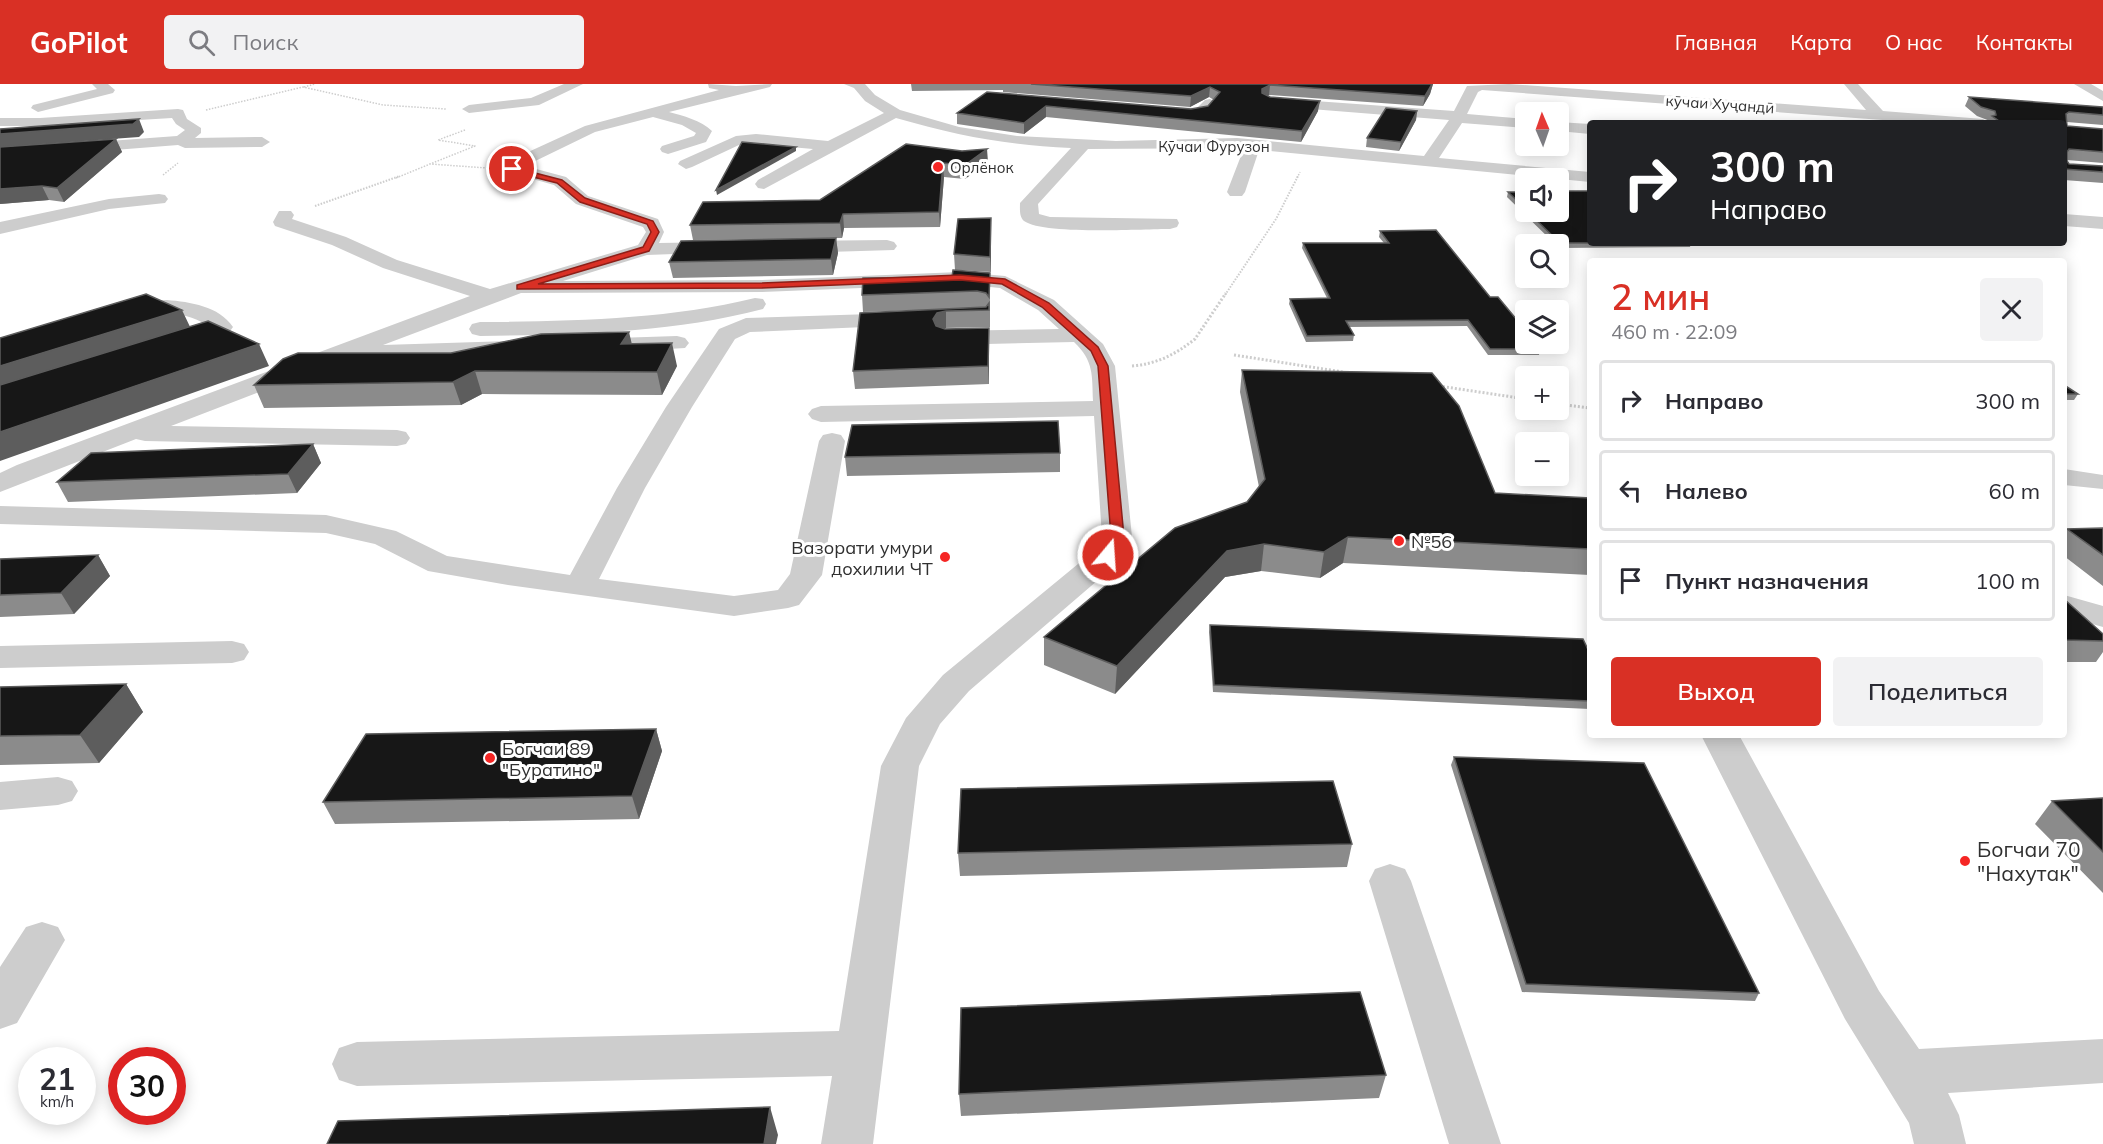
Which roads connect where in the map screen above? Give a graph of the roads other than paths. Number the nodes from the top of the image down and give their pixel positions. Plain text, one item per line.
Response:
1 (121, 84) edge
2 (576, 84) edge
3 (709, 84) edge
4 (765, 84) edge
5 (858, 84) edge
6 (1267, 84) edge
7 (1661, 84) edge
8 (1851, 84) edge
9 (2081, 84) edge
10 (102, 85) edge
11 (1528, 87) edge
12 (736, 90) junction
13 (480, 93) dead end
14 (1808, 93) dead end
15 (2103, 97) edge
16 (1666, 99) junction
17 (1210, 103) edge
18 (1147, 110) edge
19 (1822, 111) junction
20 (652, 112) junction
21 (895, 113) junction
22 (1670, 115) dead end
23 (1878, 115) junction
24 (1458, 117) junction
25 (0, 120) edge
26 (1944, 120) edge
27 (1515, 123) edge
28 (1250, 126) edge
29 (1569, 127) edge
30 (1587, 129) edge
31 (1137, 130) edge
32 (1170, 133) edge
33 (1079, 138) junction
34 (181, 140) junction
35 (1017, 141) junction
36 (262, 142) dead end
37 (1245, 143) junction
38 (830, 146) junction
39 (82, 148) junction
40 (668, 149) dead end
41 (0, 154) edge
42 (1000, 154) dead end
43 (1428, 162) junction
44 (686, 164) dead end
45 (57, 168) edge
46 (1587, 177) edge
47 (764, 184) dead end
48 (1236, 192) dead end
49 (159, 199) dead end
50 (285, 215) road end
51 (2067, 220) edge
52 (1170, 223) dead end
53 (2103, 223) edge
54 (0, 228) edge
55 (887, 246) dead end
56 (772, 247) edge
57 (738, 248) edge
58 (646, 249) junction
59 (520, 287) junction
60 (490, 296) junction
61 (755, 305) junction
62 (117, 313) edge
63 (978, 317) edge
64 (452, 330) dead end
65 (1079, 335) junction
66 (853, 339) dead end
67 (677, 343) dead end
68 (166, 349) edge
69 (339, 352) junction
70 (1106, 408) junction
71 (821, 414) dead end
72 (128, 433) junction
73 (397, 438) dead end
74 (832, 441) dead end
75 (2067, 477) edge
76 (2099, 482) dead end
77 (0, 484) edge
78 (0, 515) edge
79 (580, 585) junction
80 (2067, 606) edge
81 (2103, 617) edge
82 (232, 652) dead end
83 (0, 657) edge
84 (1722, 738) edge
85 (58, 791) dead end
86 (0, 796) edge
87 (1390, 881) dead end
88 (42, 940) dead end
89 (0, 1008) edge
90 (861, 1053) junction
91 (2103, 1061) edge
92 (357, 1064) dead end
93 (1905, 1073) junction
94 (847, 1144) edge
95 (1475, 1144) edge
96 (1940, 1144) edge

1 - 10 street
2 - 13 street
3 - 12 street
4 - 12 street
5 - 21 street, Кӯчаи Фурузон
6 - 24 street
7 - 16 street
8 - 23 street
9 - 15 street
10 - 25 street
11 - 16 street, кӯчаи Хуҷандӣ
11 - 24 street, кӯчаи Хуҷандӣ
12 - 20 street
14 - 19 street
16 - 19 street, кӯчаи Хуҷандӣ
16 - 22 street
17 - 18 street
19 - 23 street, кӯчаи Хуҷандӣ
20 - 40 street
20 - 58 street
21 - 35 street, Кӯчаи Фурузон
21 - 38 street
23 - 26 street, кӯчаи Хуҷандӣ
24 - 27 street
24 - 43 street, кӯчаи Хуҷандӣ
25 - 34 street
28 - 37 street
29 - 30 street
31 - 32 street
33 - 35 street, Кӯчаи Фурузон
33 - 37 street, Кӯчаи Фурузон
33 - 52 street
34 - 36 street
34 - 39 street
35 - 42 street
37 - 43 street, Кӯчаи Фурузон
37 - 48 street
38 - 44 street
38 - 47 street
39 - 41 street
39 - 45 street
43 - 46 street, Кӯчаи Фурузон
49 - 54 street
50 - 60 street
51 - 53 street
55 - 56 street
57 - 58 street
58 - 59 street
59 - 60 street
59 - 61 street
60 - 69 street
61 - 63 street
61 - 64 street
61 - 65 street
61 - 79 street
62 - 68 street
65 - 66 street
65 - 70 street
67 - 69 street
69 - 72 street
70 - 71 street
70 - 90 street
72 - 73 street
72 - 77 street
74 - 79 street
75 - 76 street
78 - 79 street
80 - 81 street
82 - 83 street
84 - 93 street
85 - 86 street
87 - 95 street
88 - 89 street
90 - 92 street
90 - 94 street
91 - 93 street
93 - 96 street

